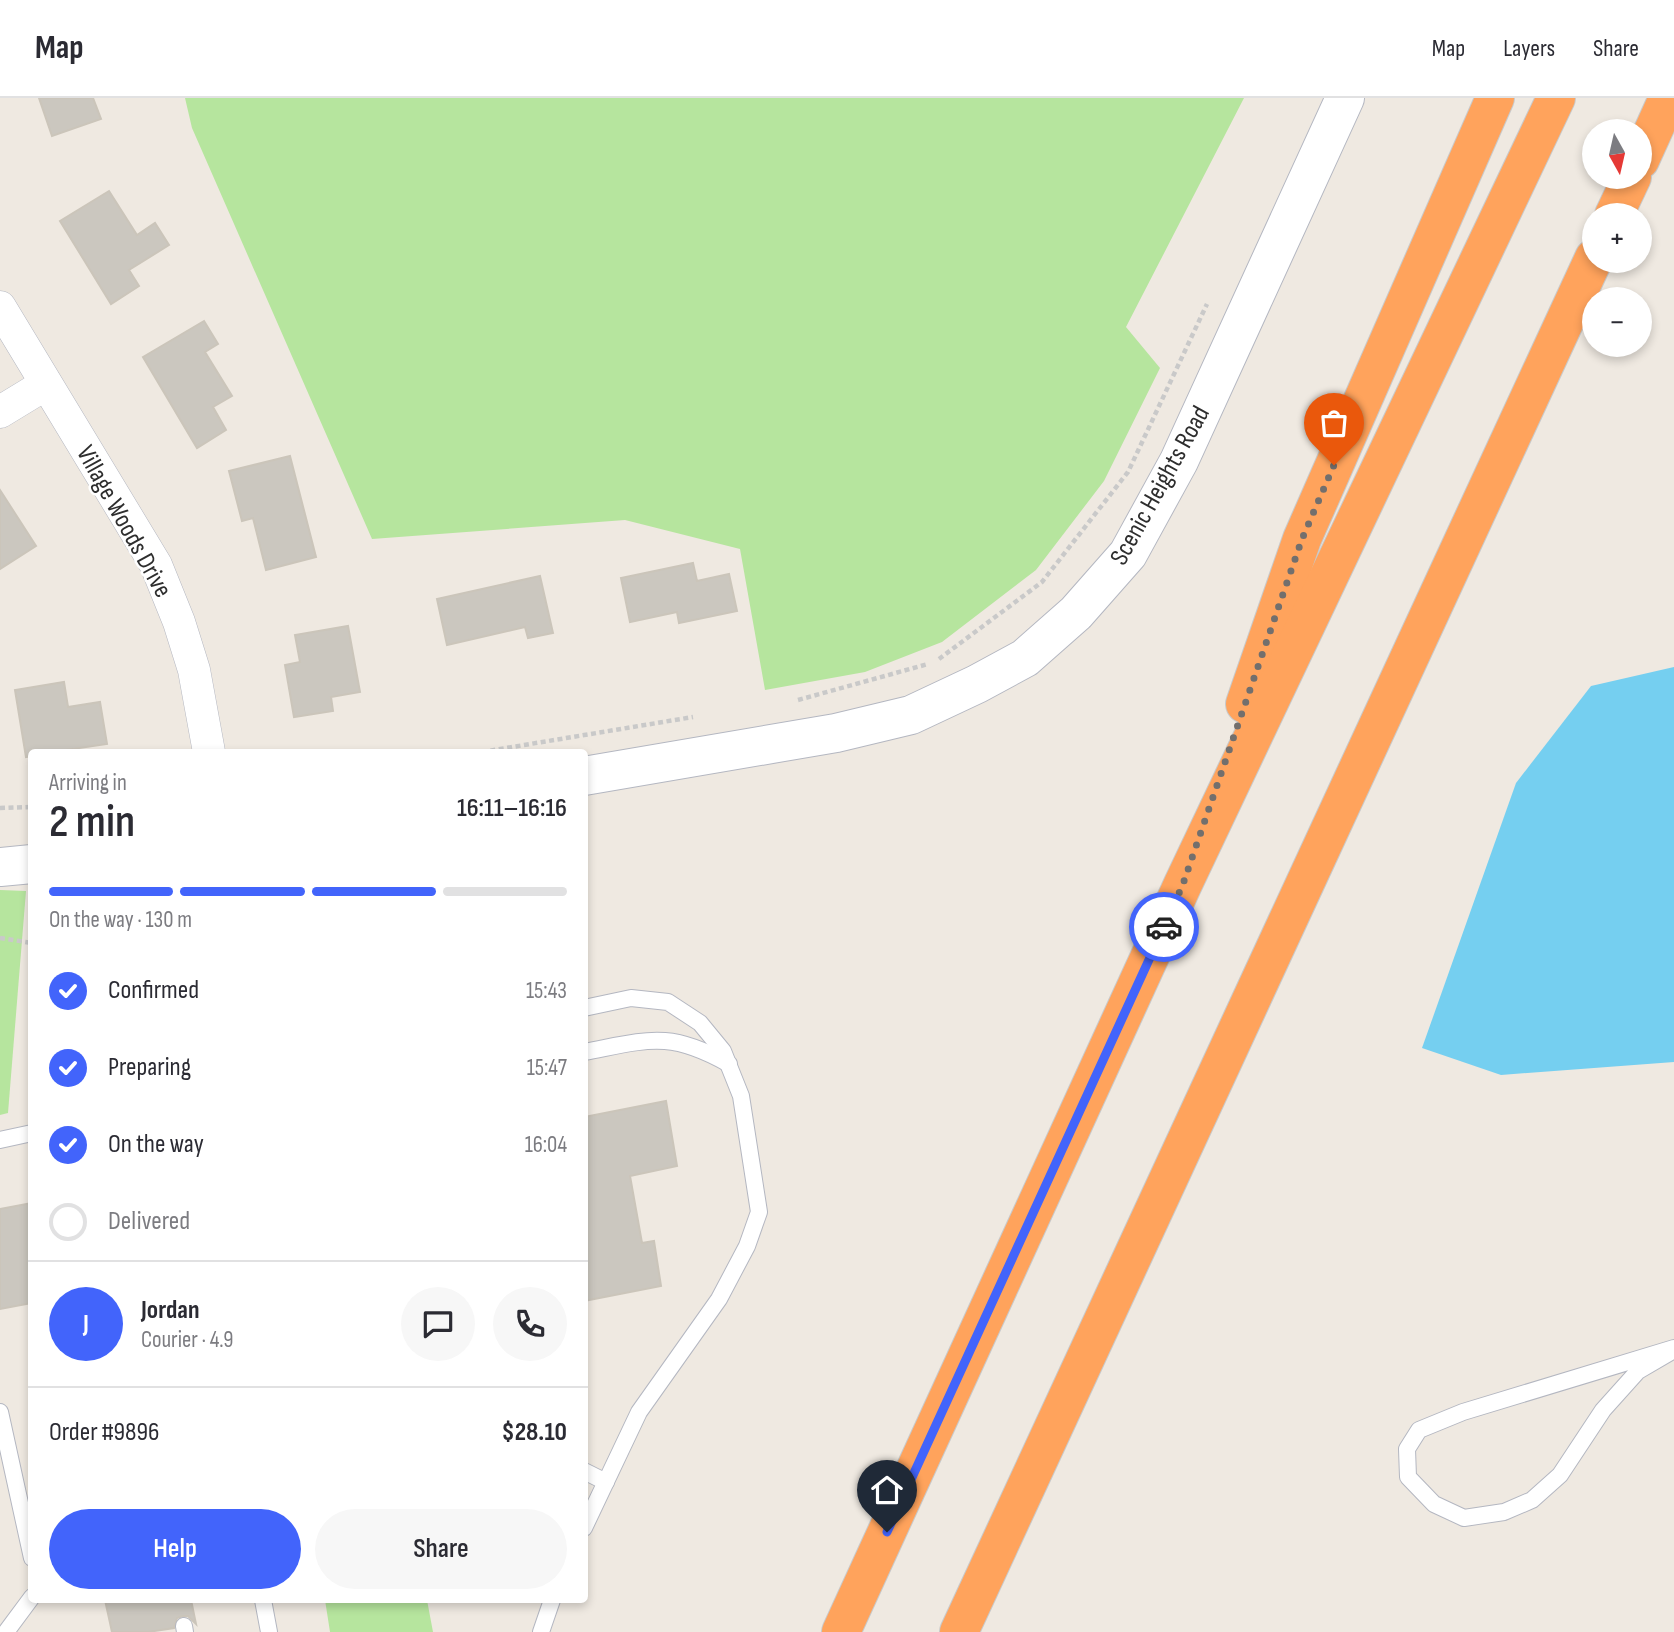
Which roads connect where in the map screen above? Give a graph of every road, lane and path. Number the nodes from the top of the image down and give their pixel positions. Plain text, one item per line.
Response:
1 (1345, 98) edge
2 (1495, 98) edge
3 (1556, 98) edge
4 (1668, 98) edge
5 (1652, 133) edge
6 (1587, 273) edge
7 (1210, 298) dead end
8 (0, 307) edge
9 (46, 384) junction
10 (0, 412) edge
11 (784, 702) dead end
12 (702, 716) dead end
13 (208, 749) edge
14 (500, 749) edge
15 (588, 775) edge
16 (28, 807) edge
17 (0, 808) edge
18 (28, 864) edge
19 (0, 867) edge
20 (1183, 884) junction
21 (0, 939) edge
22 (28, 942) edge
23 (588, 1007) edge
24 (588, 1051) edge
25 (729, 1064) junction
26 (28, 1134) edge
27 (0, 1140) edge
28 (1674, 1349) edge
29 (0, 1412) edge
30 (588, 1473) edge
31 (606, 1482) junction
32 (588, 1520) edge
33 (28, 1540) edge
34 (28, 1602) edge
35 (264, 1603) edge
36 (551, 1603) edge
37 (6, 1632) edge
38 (269, 1632) edge
39 (541, 1632) edge
40 (841, 1632) edge
41 (960, 1632) edge

1 - 15 street, Scenic Heights Road
2 - 20 highway
3 - 20 highway
4 - 5 highway
6 - 41 highway
7 - 11 path
8 - 9 street, Village Woods Drive
9 - 10 street
9 - 13 street, Village Woods Drive
12 - 14 path
16 - 17 path
18 - 19 street
20 - 40 highway
21 - 22 path
23 - 25 lane
24 - 25 lane
25 - 31 lane
26 - 27 lane
28 - 28 lane
29 - 33 lane
30 - 31 lane
31 - 32 lane
34 - 37 lane
35 - 38 lane
36 - 39 lane

